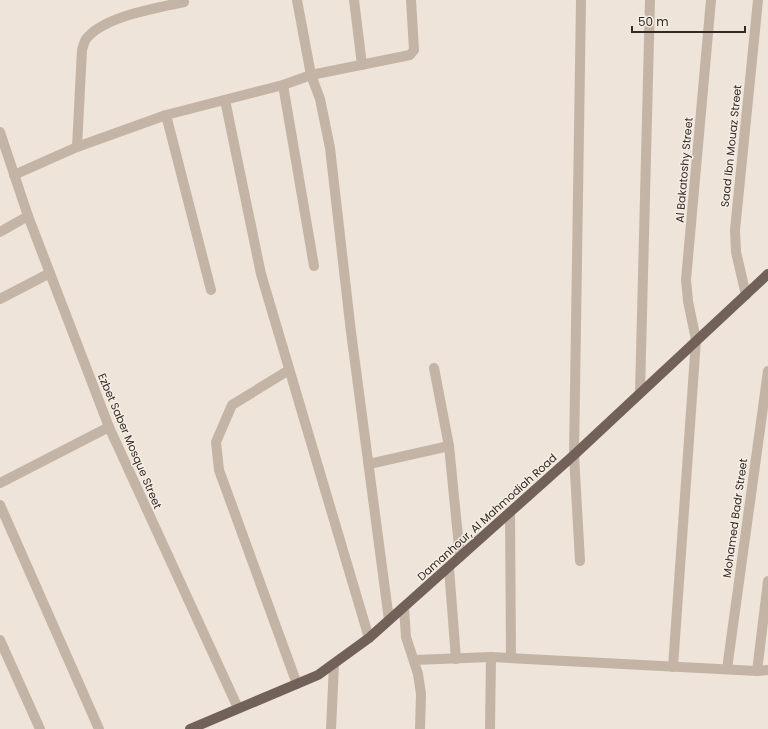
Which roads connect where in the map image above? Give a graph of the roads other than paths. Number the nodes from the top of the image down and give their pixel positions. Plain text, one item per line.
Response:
1 (297, 0) edge
2 (354, 0) edge
3 (411, 0) edge
4 (581, 0) edge
5 (650, 0) edge
6 (711, 0) edge
7 (758, 0) edge
8 (184, 2) dead end
9 (362, 65) junction
10 (312, 75) junction
11 (284, 85) junction
12 (225, 100) junction
13 (166, 115) junction
14 (0, 132) edge
15 (77, 147) junction
16 (14, 175) junction
17 (28, 216) junction
18 (0, 232) edge
19 (314, 266) dead end
20 (50, 273) junction
21 (768, 274) edge
22 (211, 290) dead end
23 (746, 295) junction
24 (0, 298) edge
25 (696, 340) junction
26 (434, 368) dead end
27 (289, 370) junction
28 (768, 371) edge
29 (640, 393) junction
30 (109, 427) junction
31 (448, 446) junction
32 (574, 455) junction
33 (369, 464) junction
34 (0, 483) edge
35 (0, 505) edge
36 (510, 512) junction
37 (460, 557) junction
38 (580, 561) dead end
39 (449, 568) junction
40 (768, 581) edge
41 (404, 608) junction
42 (389, 620) junction
43 (369, 638) junction
44 (0, 640) edge
45 (491, 657) junction
46 (456, 658) junction
47 (511, 658) junction
48 (414, 660) junction
49 (334, 664) junction
50 (673, 667) junction
51 (727, 669) junction
52 (768, 670) edge
53 (757, 671) junction
54 (297, 684) junction
55 (238, 708) junction
56 (40, 729) edge
57 (98, 729) edge
58 (190, 729) edge
59 (331, 729) edge
60 (420, 729) edge
61 (490, 729) edge

1 - 10 street
2 - 9 street
3 - 9 street
4 - 32 street
5 - 29 street
6 - 25 street, Al Bakatoshy Street
7 - 23 street, Saad Ibn Mouaz Street
8 - 15 street
9 - 10 street
10 - 11 street
10 - 33 street
11 - 12 street
11 - 19 street
12 - 13 street
12 - 27 street
13 - 15 street
13 - 22 street
14 - 16 street, Ezbet Saber Mosque Street
15 - 16 street
16 - 17 street, Ezbet Saber Mosque Street
17 - 18 street
17 - 20 street, Ezbet Saber Mosque Street
20 - 24 street
20 - 30 street, Ezbet Saber Mosque Street
21 - 23 main road, Damanhour, Al Mahmodiah Road
23 - 25 main road, Damanhour, Al Mahmodiah Road
25 - 29 main road, Damanhour, Al Mahmodiah Road
25 - 50 street, Al Bakatoshy Street
26 - 31 street
27 - 43 street
27 - 54 street
28 - 51 street, Mohamed Badr Street
29 - 32 main road, Damanhour, Al Mahmodiah Road
30 - 34 street
30 - 55 street, Ezbet Saber Mosque Street
31 - 33 street
31 - 37 street
32 - 36 main road, Damanhour, Al Mahmodiah Road
32 - 38 street
33 - 42 street
35 - 57 street
36 - 37 main road, Damanhour, Al Mahmodiah Road
36 - 47 street
37 - 39 main road, Damanhour, Al Mahmodiah Road
39 - 41 main road, Damanhour, Al Mahmodiah Road
39 - 46 street
40 - 53 street
41 - 42 main road, Damanhour, Al Mahmodiah Road
41 - 48 street
42 - 43 main road, Damanhour, Al Mahmodiah Road
43 - 49 main road, Damanhour, Al Mahmodiah Road
44 - 56 street
45 - 46 street
45 - 47 street
45 - 61 street
46 - 48 street
47 - 50 street
48 - 60 street
49 - 54 main road, Damanhour, Al Mahmodiah Road
49 - 59 street
50 - 51 street
51 - 53 street
52 - 53 street
54 - 55 main road, Damanhour, Al Mahmodiah Road
55 - 58 main road, Damanhour, Al Mahmodiah Road

